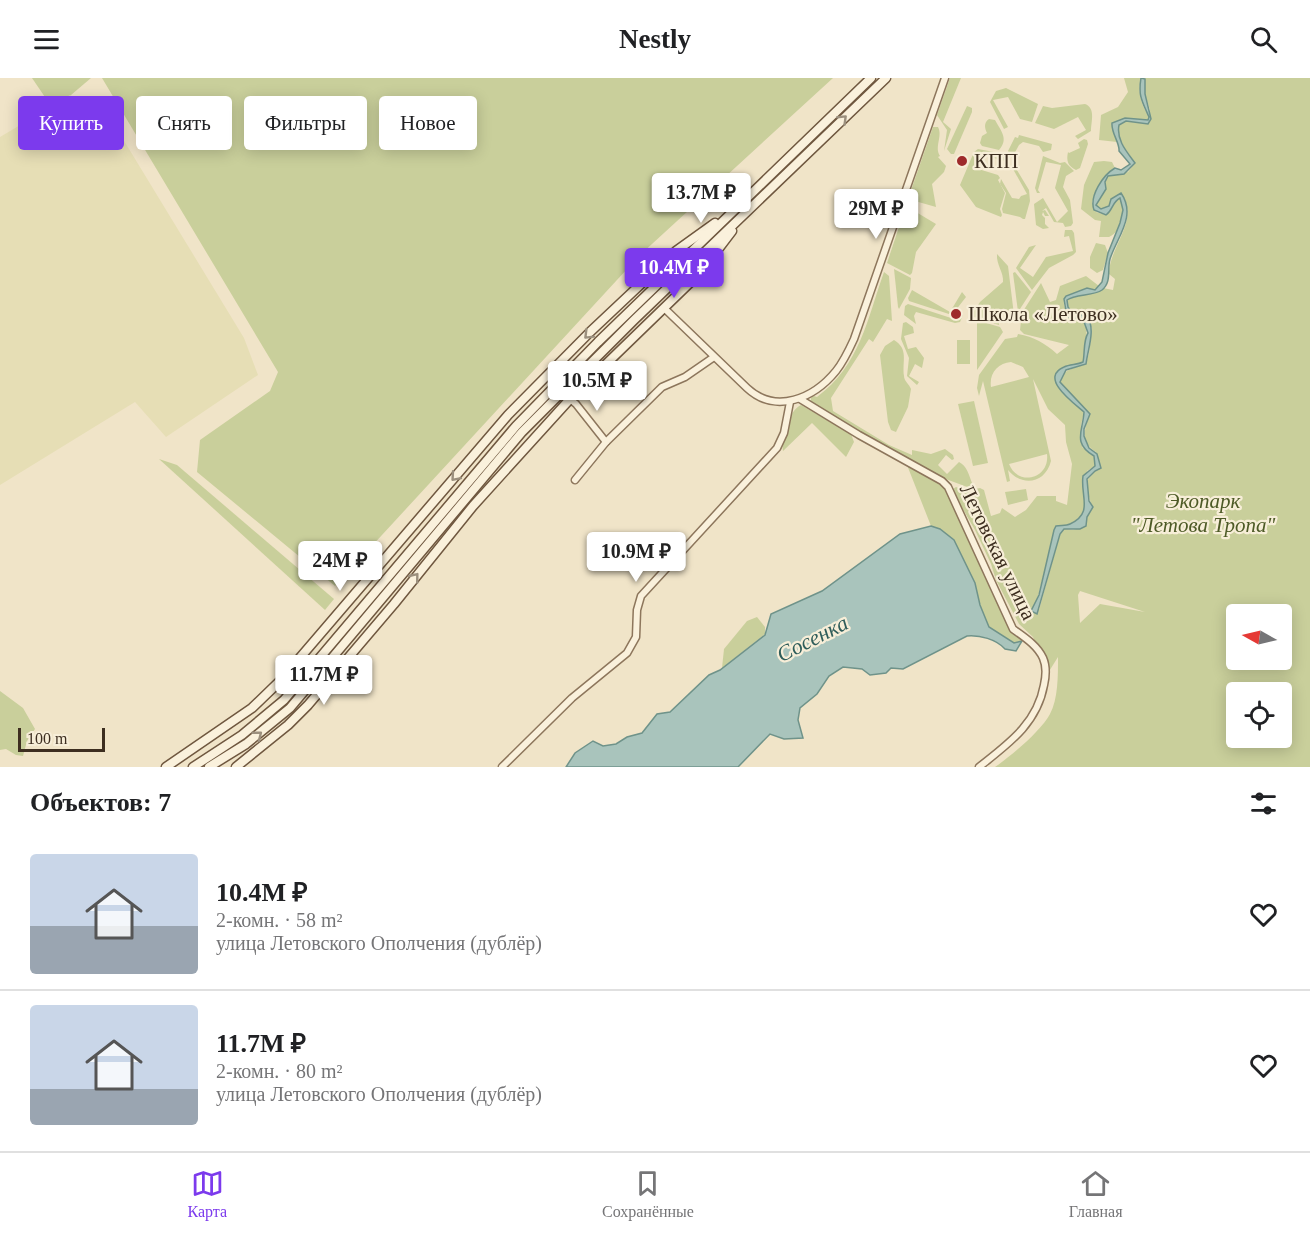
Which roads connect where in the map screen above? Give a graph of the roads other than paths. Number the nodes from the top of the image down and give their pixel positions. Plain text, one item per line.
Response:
1 (871, 78) edge
2 (885, 78) edge
3 (945, 78) edge
4 (748, 209) junction
5 (731, 212) junction
6 (676, 251) junction
7 (693, 256) junction
8 (700, 273) junction
9 (664, 308) junction
10 (714, 357) junction
11 (570, 399) junction
12 (800, 399) junction
13 (790, 402) junction
14 (606, 442) junction
15 (575, 480) dead end
16 (166, 767) edge
17 (193, 767) edge
18 (209, 767) edge
19 (236, 767) edge
20 (502, 767) edge
21 (979, 767) edge

1 - 5 main road
4 -> 2 main road
3 - 12 street
4 - 7 main road
4 - 8 main road
5 - 6 main road
5 - 7 main road
6 - 7 main road
6 -> 16 main road
7 - 8 main road
7 - 17 main road
18 -> 7 main road
8 - 9 main road
9 - 10 street
9 - 11 main road
10 - 13 street
10 - 14 street
11 - 14 street
19 -> 11 main road
12 - 13 street
12 - 21 street, Летовская улица
13 - 20 street
14 - 15 street

